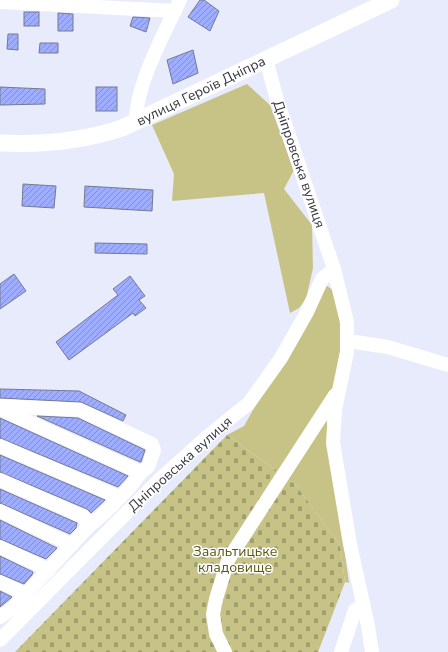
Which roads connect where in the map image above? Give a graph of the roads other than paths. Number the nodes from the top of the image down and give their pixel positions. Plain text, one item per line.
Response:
1 (391, 0) edge
2 (0, 2) edge
3 (177, 5) edge
4 (266, 59) junction
5 (136, 123) junction
6 (0, 143) edge
7 (334, 269) junction
8 (348, 341) junction
9 (448, 365) edge
10 (340, 388) junction
11 (0, 407) edge
12 (0, 446) edge
13 (140, 472) junction
14 (0, 480) edge
15 (119, 497) junction
16 (0, 511) edge
17 (88, 527) junction
18 (75, 542) junction
19 (0, 547) edge
20 (93, 548) junction
21 (49, 570) junction
22 (0, 582) edge
23 (26, 594) junction
24 (364, 606) junction
25 (0, 617) edge
26 (0, 640) edge
27 (225, 652) edge
28 (341, 652) edge
29 (372, 652) edge

1 - 4 main road, вулиця Героїв Дніпра
2 - 3 street
3 - 5 street
4 - 5 main road, вулиця Героїв Дніпра
4 - 7 street, Дніпровська вулиця
5 - 6 main road, вулиця Героїв Дніпра
7 - 8 street, Дніпровська вулиця
7 - 20 street, Дніпровська вулиця
8 - 9 street
8 - 10 street, Дніпровська вулиця
10 - 24 street, Дніпровська вулиця
10 - 27 street
11 - 13 street
11 - 13 street
12 - 15 street
13 - 15 street
14 - 17 street
15 - 17 street
16 - 18 street
17 - 18 street
18 - 20 street
18 - 21 street
19 - 21 street
20 - 26 street, Дніпровська вулиця
21 - 23 street
22 - 23 street
23 - 25 street
24 - 28 street
24 - 29 street, Дніпровська вулиця

